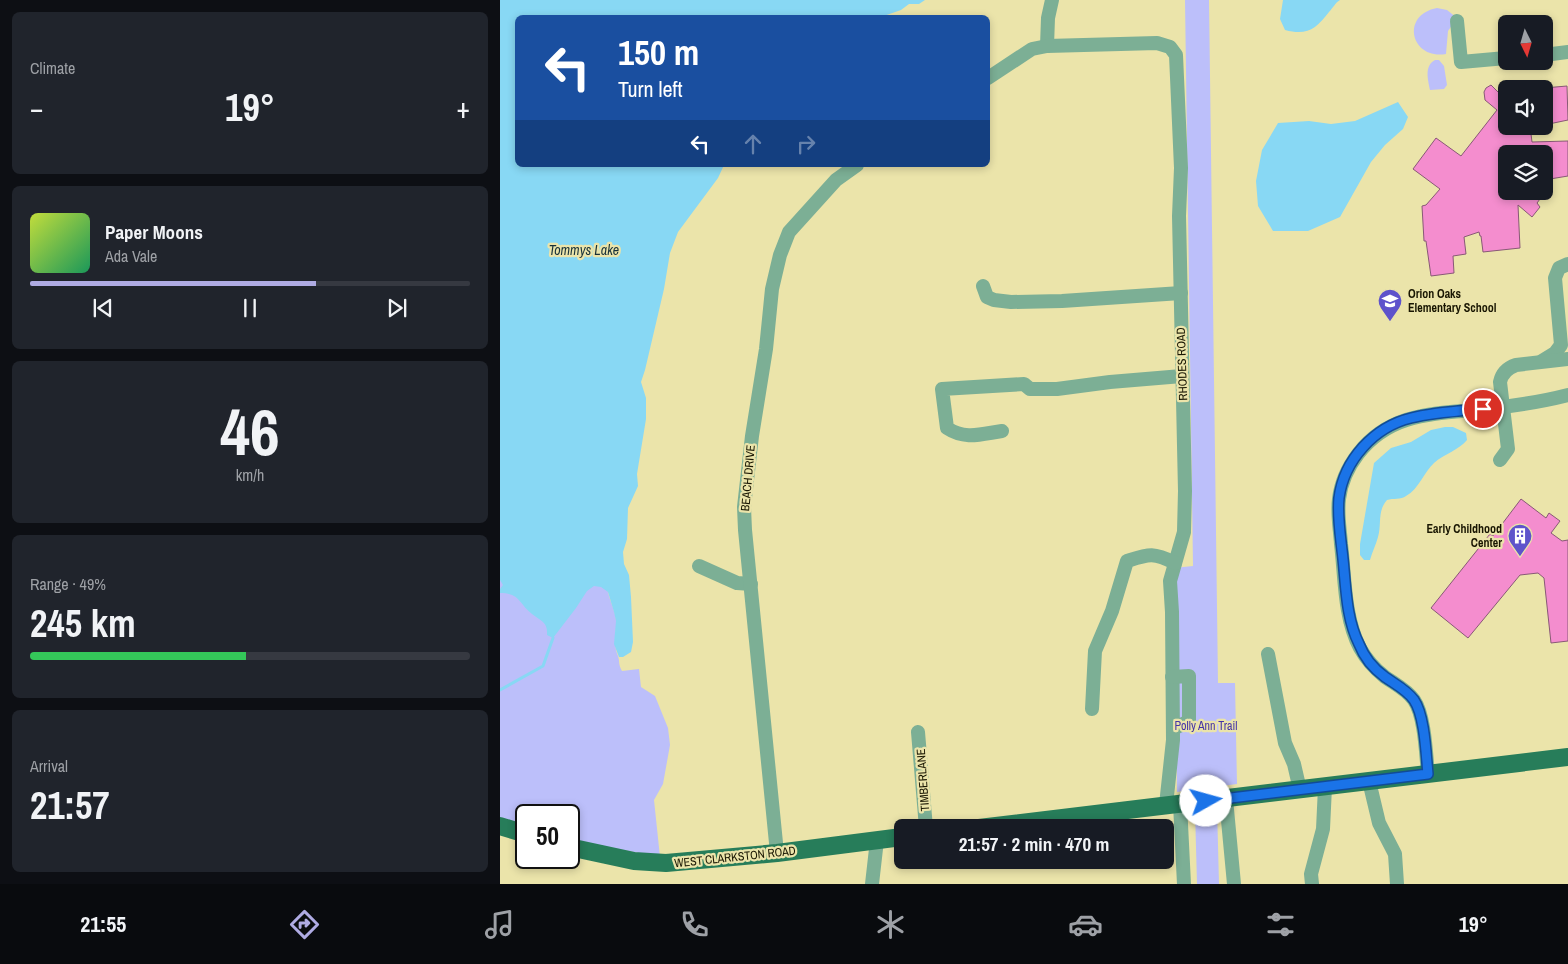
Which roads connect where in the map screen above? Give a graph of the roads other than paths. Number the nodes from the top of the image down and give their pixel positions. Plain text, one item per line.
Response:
1 (1052, 0) edge
2 (1457, 21) dead end
3 (1047, 46) junction
4 (1568, 52) edge
5 (1553, 53) edge
6 (1498, 59) edge
7 (990, 77) edge
8 (854, 167) edge
9 (1568, 264) edge
10 (983, 286) dead end
11 (1181, 292) junction
12 (1568, 359) edge
13 (1539, 362) junction
14 (1182, 376) junction
15 (1568, 396) edge
16 (1503, 407) junction
17 (1002, 431) dead end
18 (1500, 460) dead end
19 (1175, 563) junction
20 (700, 566) dead end
21 (751, 584) junction
22 (1268, 654) dead end
23 (1092, 709) dead end
24 (918, 732) dead end
25 (1568, 757) edge
26 (1428, 774) junction
27 (1369, 781) junction
28 (1326, 787) junction
29 (1300, 790) junction
30 (1226, 799) junction
31 (1173, 805) junction
32 (925, 819) edge
33 (1055, 819) edge
34 (500, 826) edge
35 (515, 831) edge
36 (894, 838) edge
37 (877, 840) junction
38 (580, 849) edge
39 (777, 853) junction
40 (872, 884) edge
41 (1184, 884) edge
42 (1234, 884) edge
43 (1312, 884) edge
44 (1397, 884) edge

1 - 3 street
2 - 6 street
3 - 7 street
3 - 11 street, RHODES ROAD
4 - 5 street
8 - 21 street, BEACH DRIVE
9 - 13 street
10 - 11 street
11 - 14 street, RHODES ROAD
12 - 13 street
13 - 16 street
14 - 17 street
14 - 19 street, RHODES ROAD
15 - 16 street
16 - 18 street
16 - 26 street
19 - 23 street
19 - 31 street, RHODES ROAD
20 - 21 street
21 - 39 street, BEACH DRIVE
22 - 29 street
24 - 32 street, TIMBERLANE
25 - 26 main road
26 - 27 main road
27 - 28 main road
27 - 44 street
28 - 29 main road
28 - 43 street
29 - 30 main road
30 - 31 main road
30 - 42 street
31 - 33 main road
31 - 41 street, RHODES ROAD
34 - 35 main road
36 - 37 main road, WEST CLARKSTON ROAD
37 - 39 main road, WEST CLARKSTON ROAD
37 - 40 street
38 - 39 main road, WEST CLARKSTON ROAD

